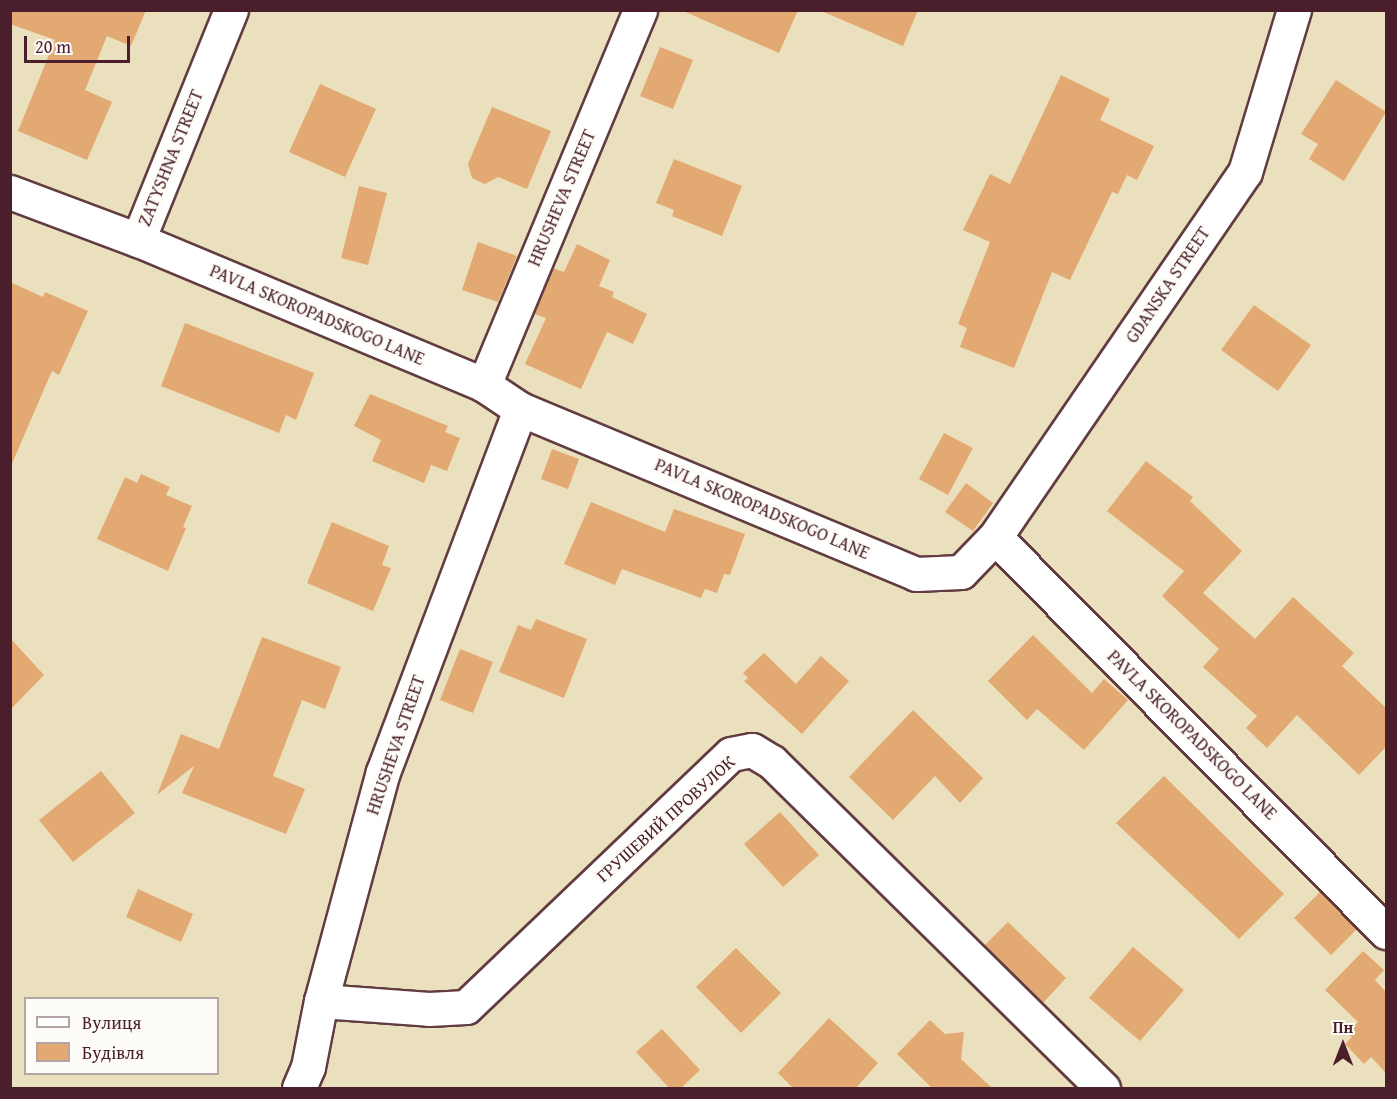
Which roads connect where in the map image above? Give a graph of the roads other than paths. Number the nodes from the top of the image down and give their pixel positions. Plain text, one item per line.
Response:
1 (231, 10) edge
2 (640, 10) edge
3 (1294, 10) edge
4 (10, 192) edge
5 (138, 240) junction
6 (484, 385) junction
7 (520, 409) junction
8 (995, 537) junction
9 (1386, 932) edge
10 (321, 1001) junction
11 (299, 1089) edge
12 (1103, 1089) edge

1 - 5 street, ZATYSHNA STREET
2 - 6 street, HRUSHEVA STREET
3 - 8 street, GDANSKA STREET
4 - 5 street, PAVLA SKOROPADSKOGO LANE
5 - 6 street, PAVLA SKOROPADSKOGO LANE
6 - 7 street, PAVLA SKOROPADSKOGO LANE
7 - 8 street, PAVLA SKOROPADSKOGO LANE
7 - 10 street, HRUSHEVA STREET
8 - 9 street, PAVLA SKOROPADSKOGO LANE
10 - 11 street, HRUSHEVA STREET
10 - 12 street, ГРУШЕВИЙ ПРОВУЛОК

